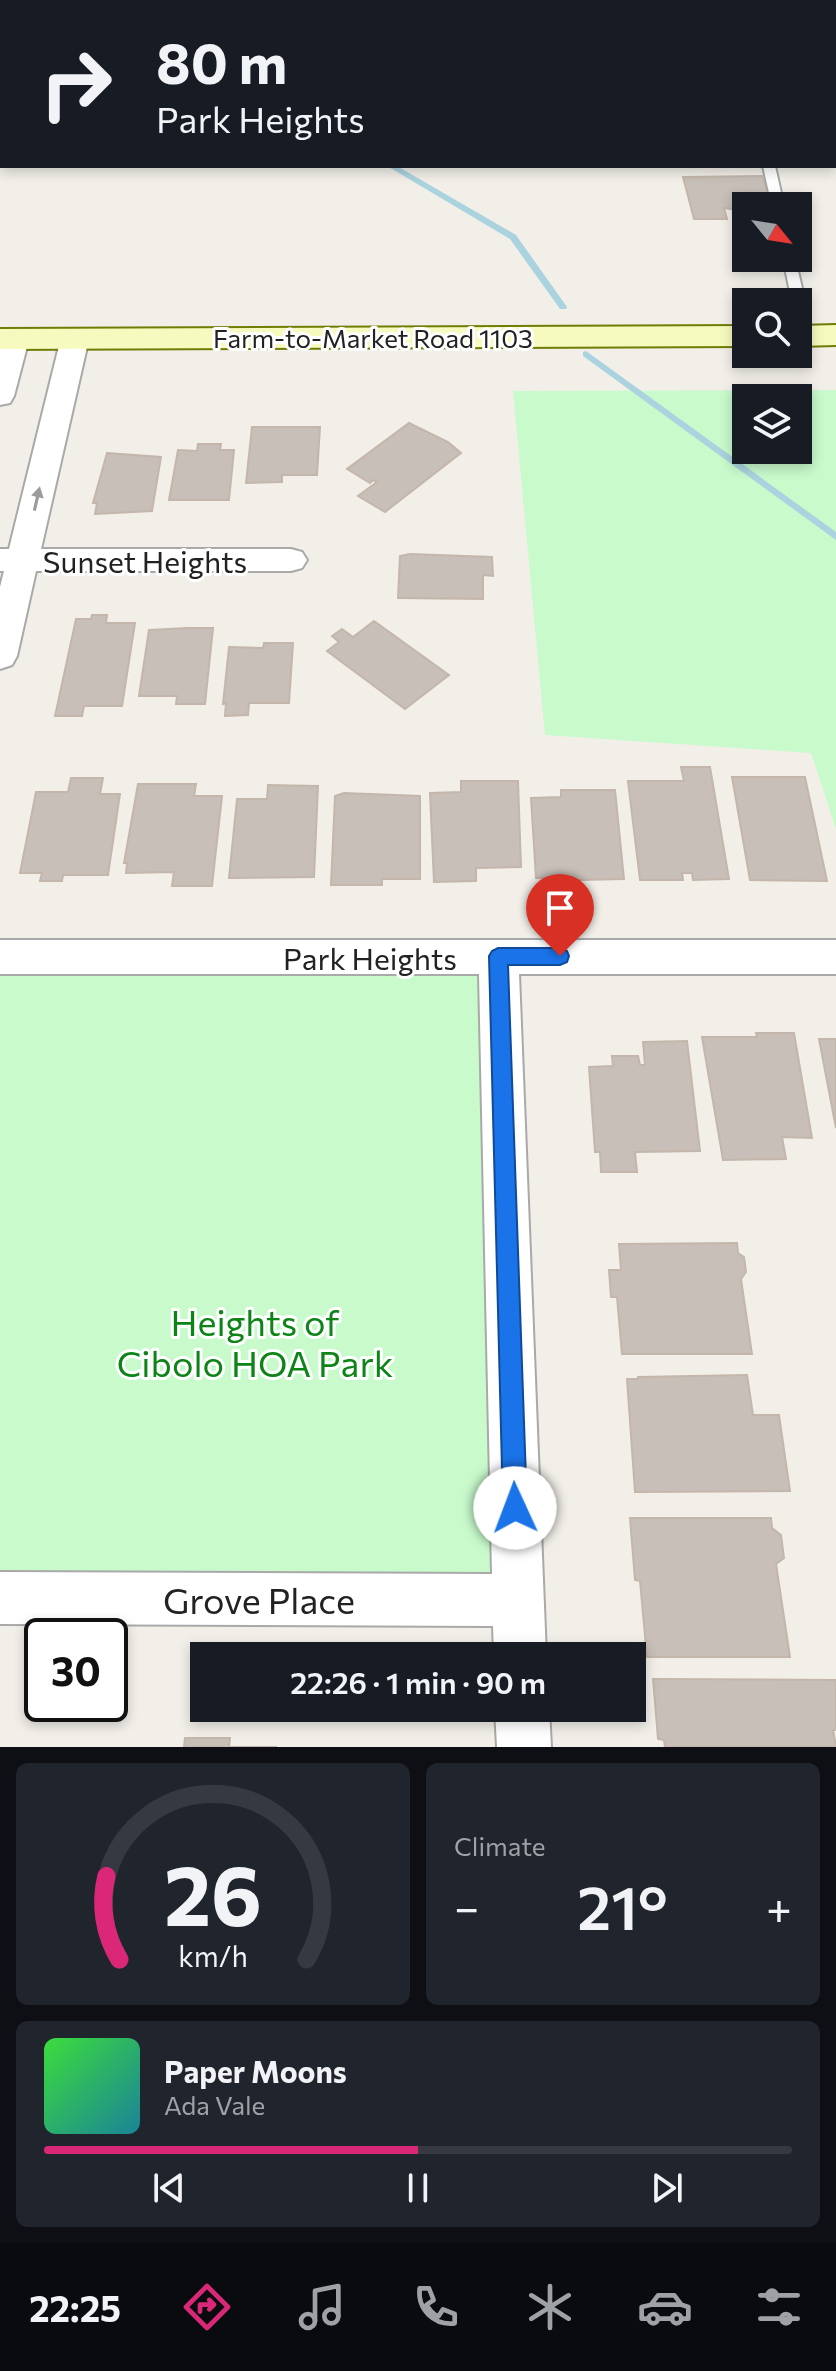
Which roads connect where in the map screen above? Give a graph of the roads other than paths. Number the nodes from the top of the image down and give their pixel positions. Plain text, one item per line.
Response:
1 (769, 168) edge
2 (775, 192) edge
3 (793, 272) edge
4 (732, 336) edge
5 (813, 336) edge
6 (75, 338) junction
7 (7, 339) edge
8 (0, 396) edge
9 (11, 560) edge
10 (291, 560) dead end
11 (0, 656) edge
12 (498, 956) junction
13 (0, 957) edge
14 (836, 957) edge
15 (0, 1598) edge
16 (518, 1600) junction
17 (520, 1642) edge
18 (523, 1722) edge
19 (524, 1747) edge

1 - 2 lane
3 - 5 lane
4 - 6 main road, Farm-to-Market Road 1103
6 - 7 main road, Farm-to-Market Road 1103
9 -> 6 street
7 - 8 street
9 - 10 street, Sunset Heights
9 - 11 street
12 - 13 street, Park Heights
12 - 14 street, Park Heights
12 - 16 street
15 - 16 street, Grove Place
16 - 17 street
18 - 19 street

